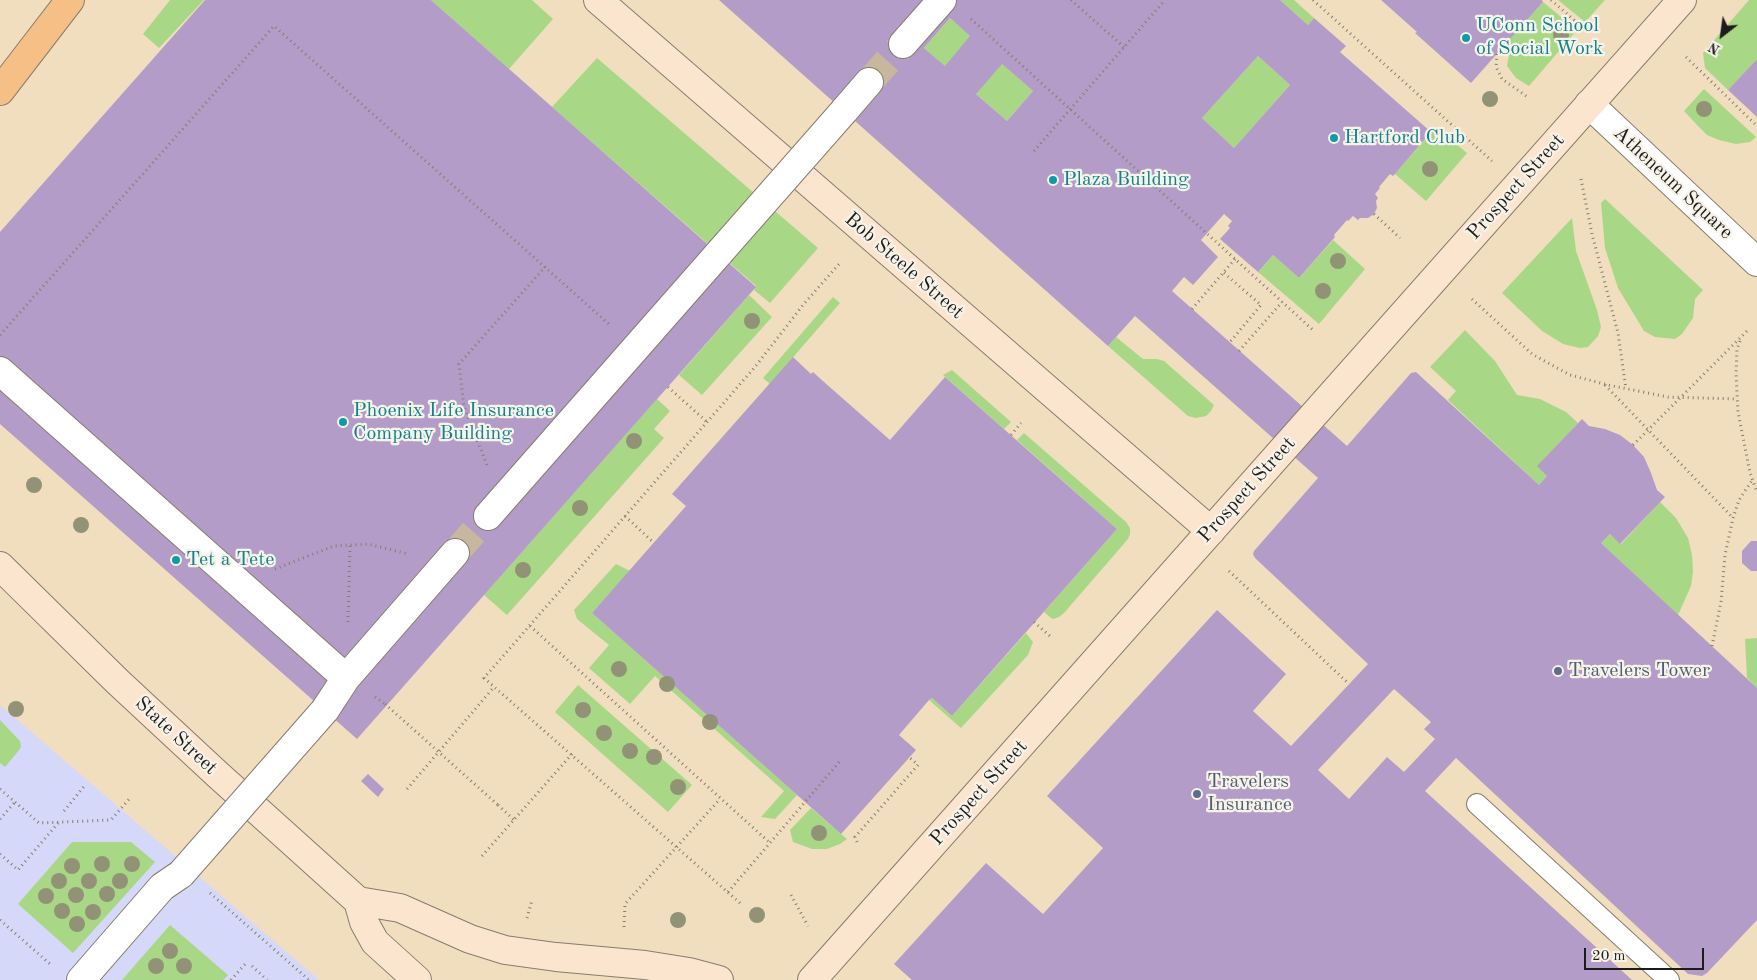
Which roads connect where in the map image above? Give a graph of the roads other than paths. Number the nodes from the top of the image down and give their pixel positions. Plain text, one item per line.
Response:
1 (70, 0) edge
2 (598, 0) edge
3 (1682, 0) edge
4 (953, 6) edge
5 (903, 44) tunnel mouth
6 (869, 82) tunnel mouth
7 (0, 90) edge
8 (1589, 104) junction
9 (1757, 262) edge
10 (0, 371) edge
11 (495, 508) tunnel mouth
12 (1211, 532) junction
13 (451, 559) tunnel mouth
14 (0, 566) edge
15 (346, 678) junction
16 (1477, 804) dead end
17 (358, 900) junction
18 (590, 970) edge
19 (81, 980) edge
20 (417, 980) edge
21 (719, 980) edge
22 (812, 980) edge
23 (1669, 980) edge

1 - 7 main road
2 - 12 street, Bob Steele Street
3 - 8 street, Prospect Street
4 - 5 street
6 - 11 street, bridge
8 - 9 street, Atheneum Square
8 - 12 street, Prospect Street
10 - 15 street
12 - 22 street, Prospect Street
13 - 15 street
14 - 17 street, State Street
15 - 19 street, bridge
16 - 23 lane
17 - 18 street
17 - 20 street
18 - 21 street

